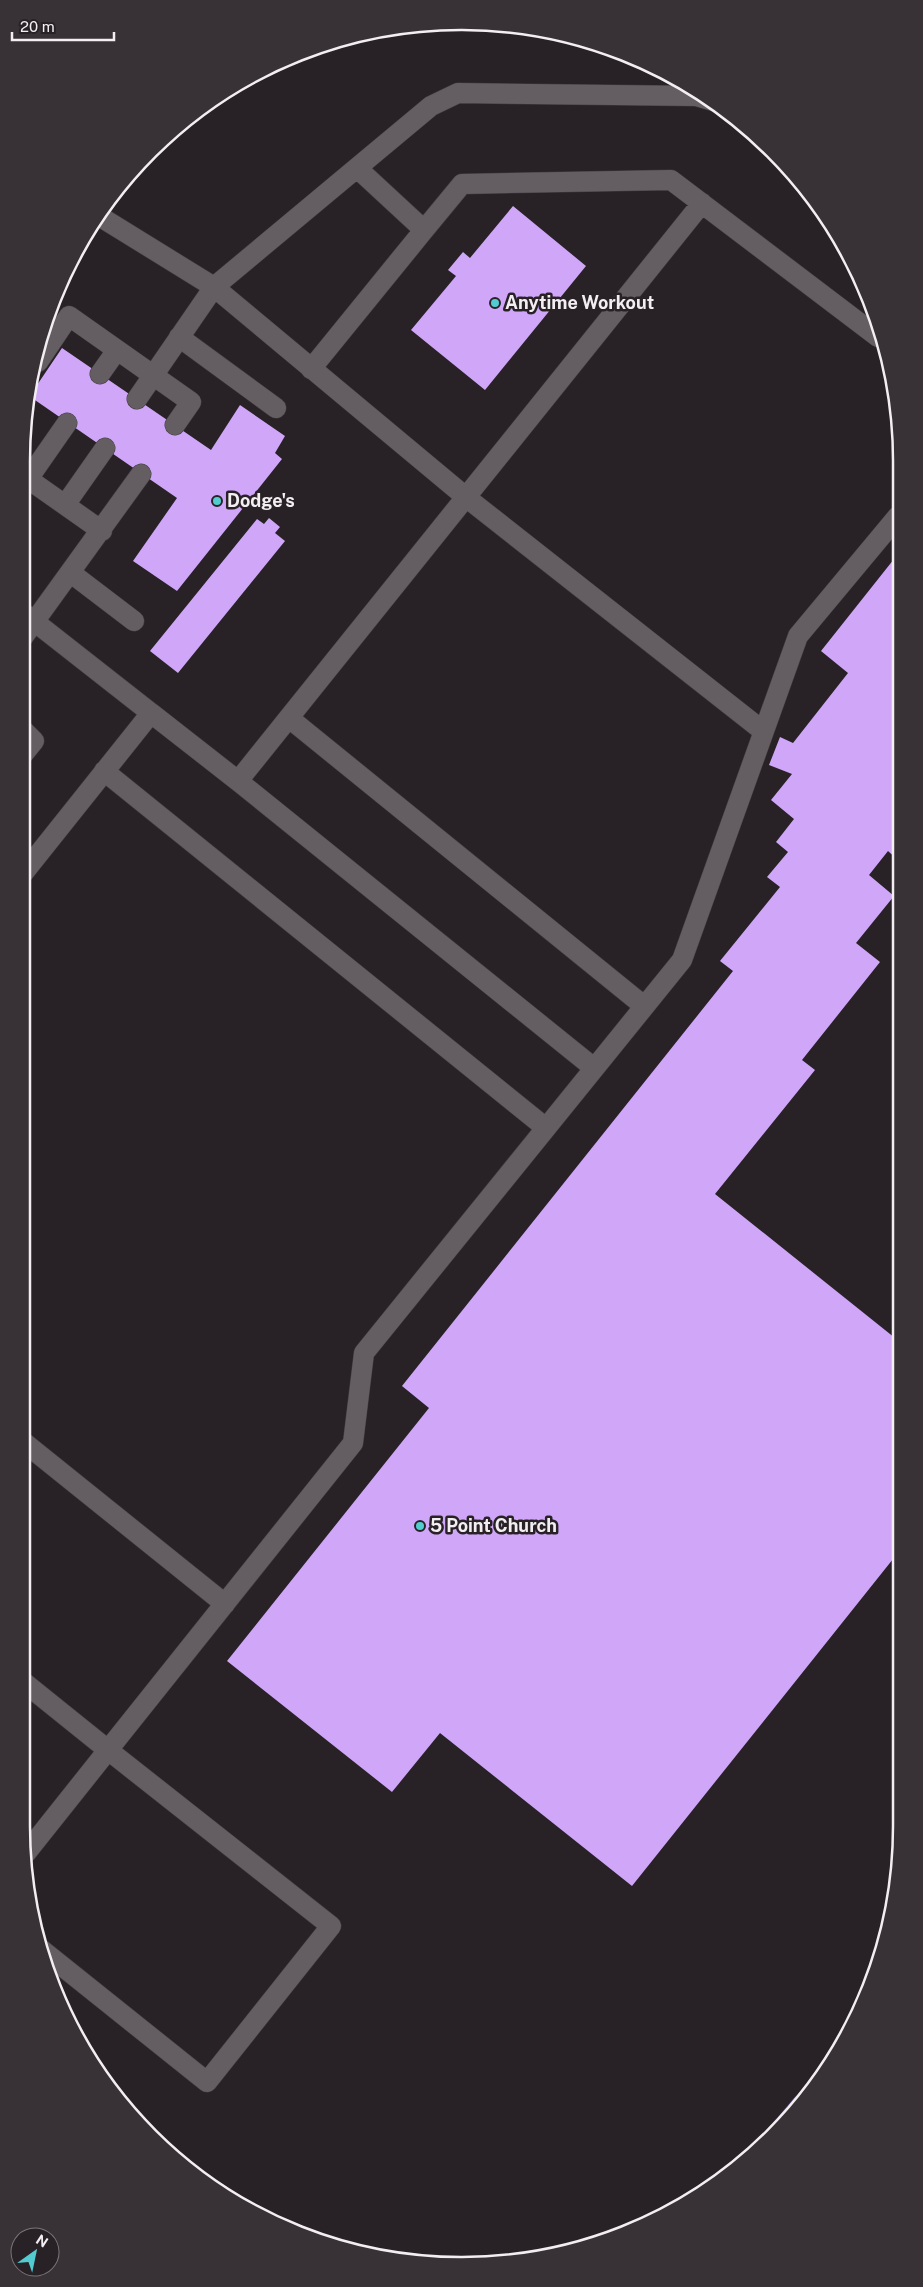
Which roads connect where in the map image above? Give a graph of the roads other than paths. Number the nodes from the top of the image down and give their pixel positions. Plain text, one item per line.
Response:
1 (690, 96) edge
2 (357, 168) junction
3 (702, 203) junction
4 (105, 220) edge
5 (424, 230) junction
6 (214, 287) junction
7 (873, 333) edge
8 (179, 337) junction
9 (117, 350) junction
10 (44, 353) edge
11 (311, 368) junction
12 (100, 374) dead end
13 (154, 375) junction
14 (137, 399) dead end
15 (276, 408) dead end
16 (67, 423) dead end
17 (175, 425) dead end
18 (105, 448) dead end
19 (30, 469) edge
20 (141, 474) dead end
21 (30, 480) edge
22 (467, 498) junction
23 (65, 505) junction
24 (893, 522) edge
25 (102, 531) junction
26 (71, 573) junction
27 (30, 614) edge
28 (30, 618) edge
29 (134, 621) dead end
30 (151, 713) junction
31 (289, 718) junction
32 (763, 731) junction
33 (104, 772) junction
34 (238, 781) junction
35 (30, 865) edge
36 (644, 1006) junction
37 (594, 1068) junction
38 (546, 1128) junction
39 (30, 1447) edge
40 (225, 1604) junction
41 (30, 1687) edge
42 (108, 1750) junction
43 (31, 1847) edge
44 (51, 1957) edge

1 - 2 lane
2 - 5 lane
2 - 6 lane
3 - 5 lane
3 - 7 lane
3 - 22 lane
4 - 6 lane
5 - 11 lane
6 - 8 lane
6 - 11 lane
8 - 13 lane
8 - 15 lane
9 - 10 lane
9 - 12 lane
9 - 13 lane
11 - 22 lane
13 - 14 lane
13 - 17 lane
16 - 19 lane
18 - 23 lane
20 - 25 lane
21 - 23 lane
22 - 31 lane
22 - 32 lane
23 - 25 lane
24 - 32 lane
25 - 26 lane
26 - 27 lane
26 - 29 lane
28 - 30 lane
30 - 33 lane
30 - 34 lane
31 - 34 lane
31 - 36 lane
32 - 36 lane
33 - 35 lane
33 - 38 lane
34 - 37 lane
36 - 37 lane
37 - 38 lane
38 - 40 lane
39 - 40 lane
40 - 42 lane
41 - 42 lane
42 - 43 lane
42 - 44 lane

